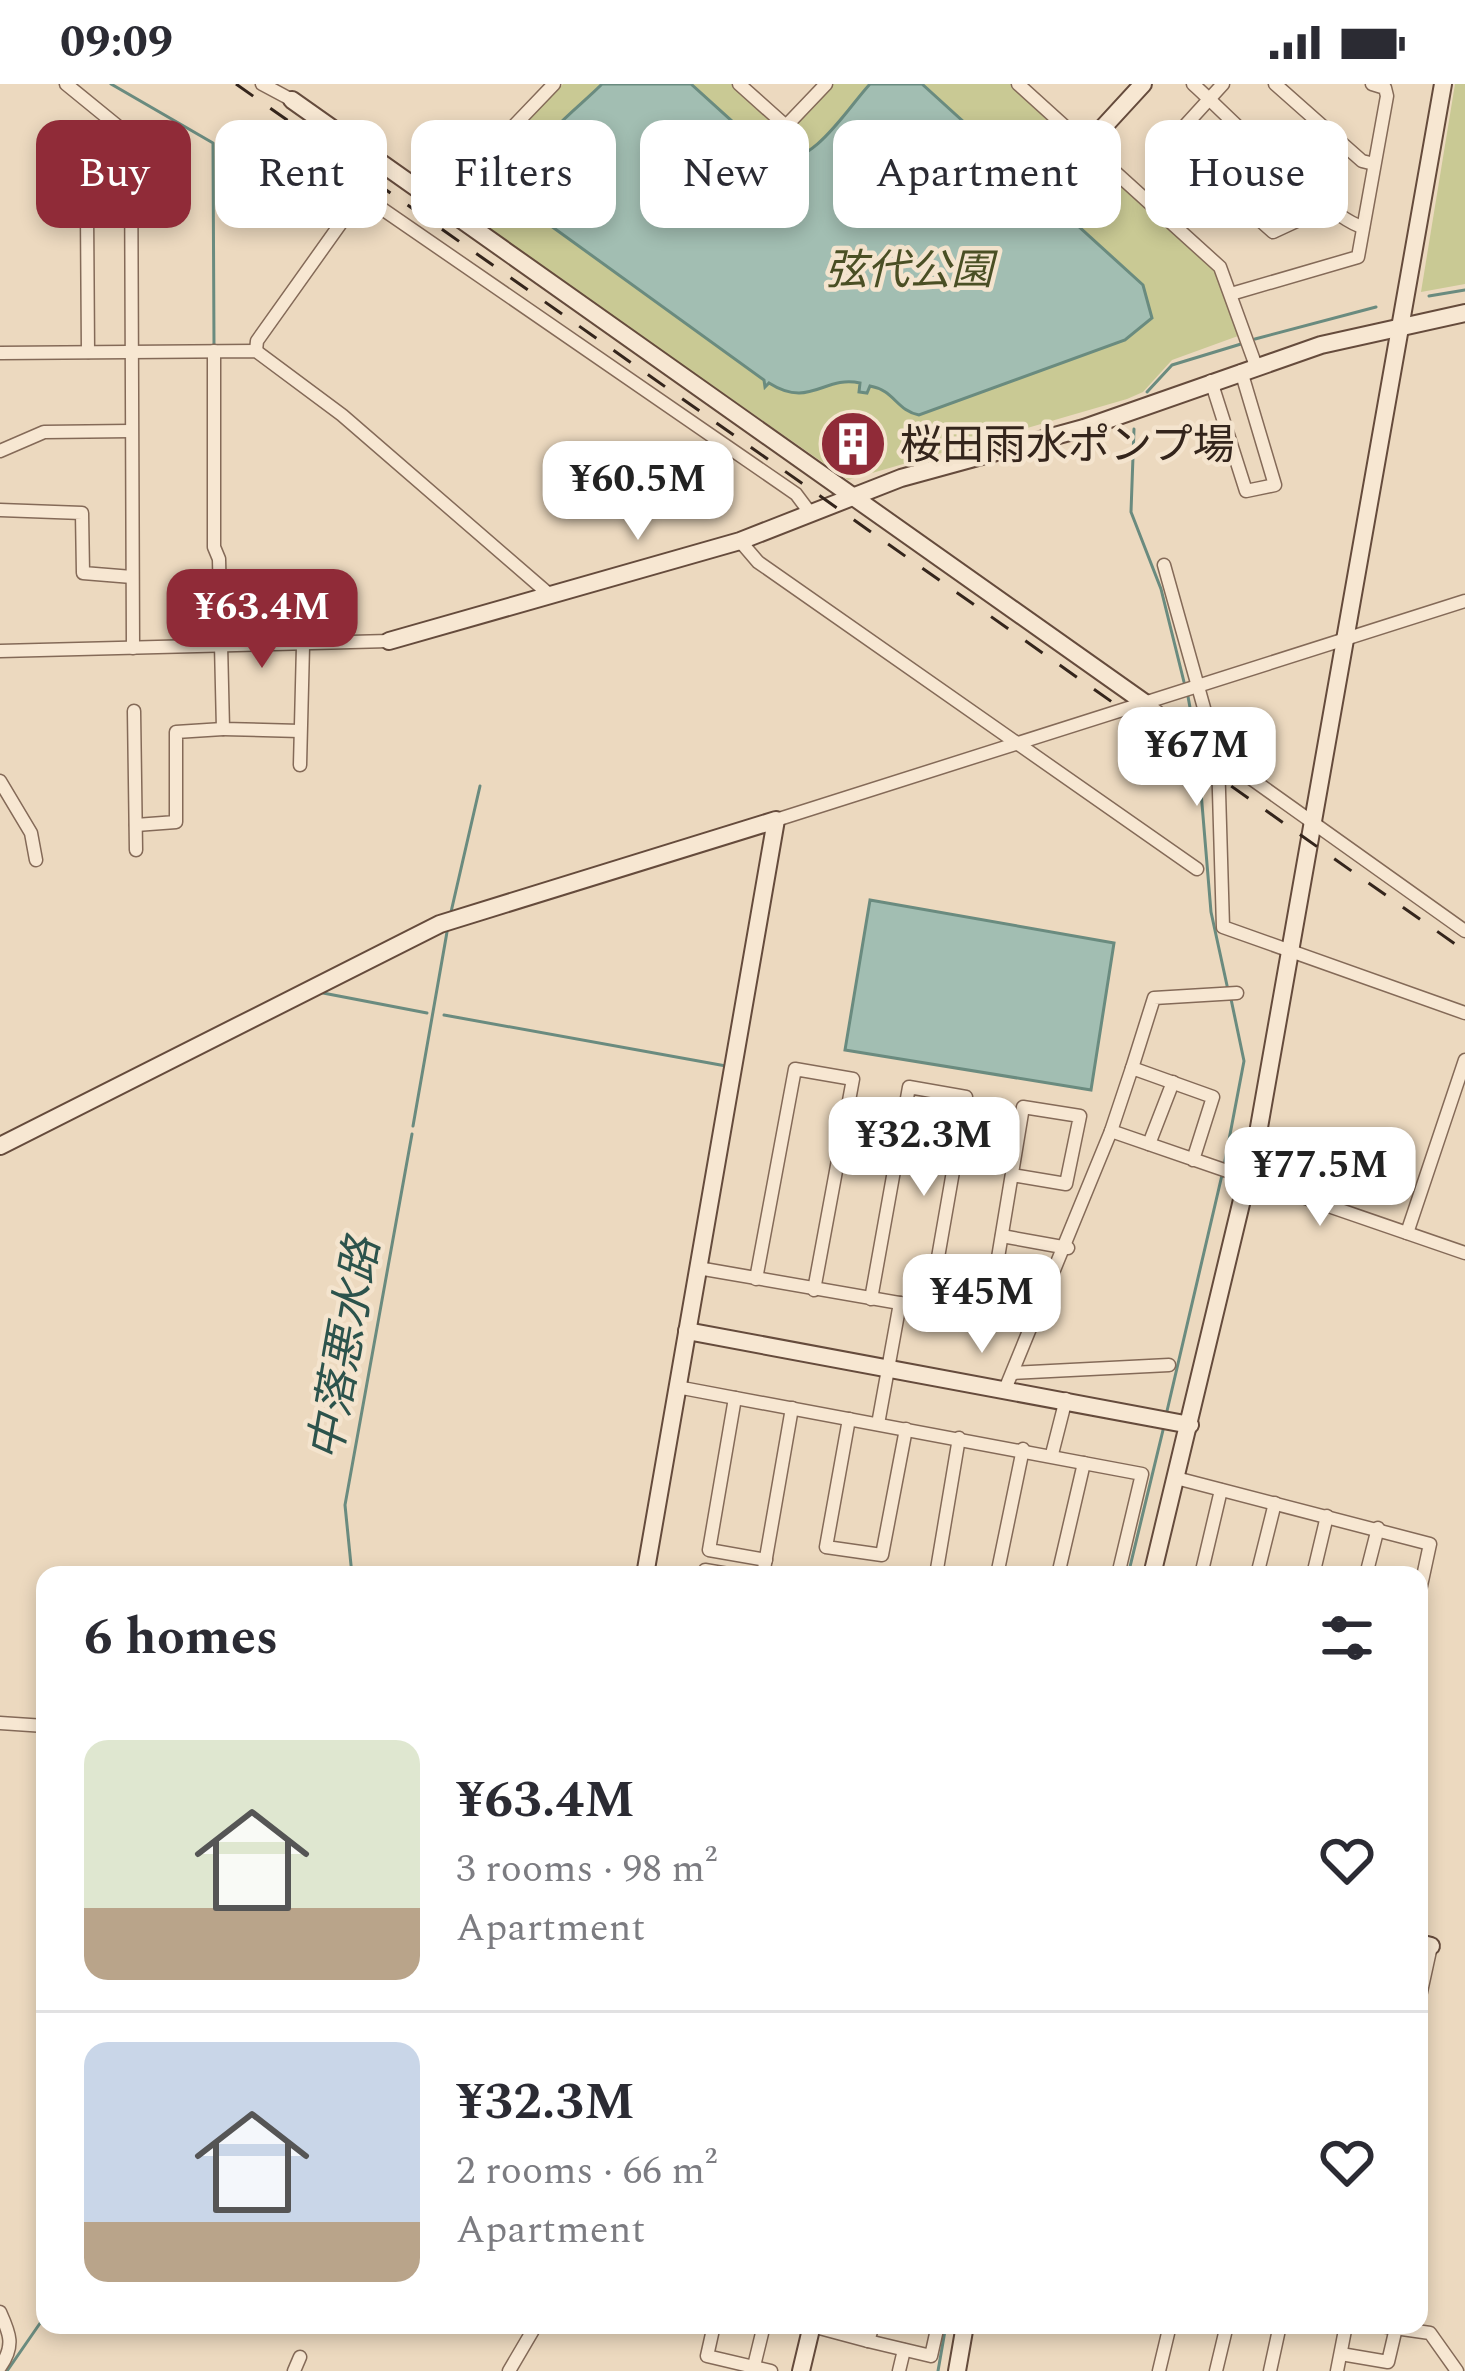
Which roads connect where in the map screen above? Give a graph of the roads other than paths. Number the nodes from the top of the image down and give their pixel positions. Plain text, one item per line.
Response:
1 (66, 84) edge
2 (262, 84) edge
3 (554, 84) edge
4 (739, 84) edge
5 (826, 84) edge
6 (1018, 84) edge
7 (1143, 84) edge
8 (1193, 84) edge
9 (1223, 84) edge
10 (1276, 84) edge
11 (1372, 84) edge
12 (1443, 84) edge
13 (1209, 99) junction
14 (292, 100) joint
15 (114, 120) edge
16 (320, 120) edge
17 (520, 120) edge
18 (1057, 120) edge
19 (1110, 120) edge
20 (1190, 120) edge
21 (1233, 120) edge
22 (1374, 164) junction
23 (1121, 178) edge
24 (387, 212) edge
25 (1348, 222) edge
26 (1363, 227) junction
27 (87, 228) edge
28 (128, 228) edge
29 (338, 228) edge
30 (473, 228) edge
31 (1231, 294) junction
32 (1465, 313) edge
33 (1400, 325) junction
34 (214, 351) junction
35 (256, 351) junction
36 (88, 352) junction
37 (130, 352) junction
38 (0, 353) edge
39 (1248, 368) junction
40 (1210, 381) junction
41 (131, 431) junction
42 (0, 451) edge
43 (856, 495) junction
44 (0, 509) edge
45 (811, 514) junction
46 (740, 542) junction
47 (1164, 566) dead end
48 (132, 577) junction
49 (550, 595) junction
50 (1465, 601) edge
51 (389, 641) joint
52 (1341, 642) junction
53 (303, 646) junction
54 (223, 647) junction
55 (134, 648) junction
56 (0, 651) edge
57 (1190, 689) junction
58 (1144, 703) junction
59 (134, 711) dead end
60 (224, 729) junction
61 (299, 731) junction
62 (1012, 745) junction
63 (1215, 755) junction
64 (300, 765) dead end
65 (0, 782) edge
66 (776, 820) junction
67 (1311, 820) junction
68 (136, 825) junction
69 (136, 850) dead end
70 (36, 860) dead end
71 (1197, 869) dead end
72 (1465, 931) edge
73 (1289, 953) junction
74 (1230, 994) dead end
75 (1465, 1013) edge
76 (1465, 1060) edge
77 (1132, 1068) junction
78 (1173, 1082) junction
79 (1111, 1131) junction
80 (1148, 1144) junction
81 (0, 1146) edge
82 (1193, 1160) junction
83 (1012, 1175) junction
84 (1243, 1177) junction
85 (1407, 1233) junction
86 (1002, 1236) junction
87 (1068, 1248) junction
88 (1465, 1252) edge
89 (698, 1268) junction
90 (756, 1280) junction
91 (814, 1290) junction
92 (872, 1299) junction
93 (900, 1303) junction
94 (929, 1309) junction
95 (988, 1318) junction
96 (1032, 1326) junction
97 (687, 1331) junction
98 (889, 1365) junction
99 (1168, 1365) dead end
100 (1010, 1380) junction
101 (677, 1387) junction
102 (735, 1397) junction
103 (1066, 1399) junction
104 (792, 1408) junction
105 (849, 1419) junction
106 (1174, 1422) junction
107 (878, 1424) junction
108 (906, 1429) junction
109 (959, 1438) junction
110 (1023, 1449) junction
111 (1052, 1454) junction
112 (1084, 1462) junction
113 (1176, 1478) junction
114 (1221, 1490) junction
115 (1275, 1503) junction
116 (1327, 1516) junction
117 (1378, 1528) junction
118 (766, 1560) junction
119 (647, 1566) edge
120 (765, 1566) edge
121 (938, 1566) edge
122 (999, 1566) edge
123 (1060, 1566) edge
124 (1120, 1566) edge
125 (1154, 1566) edge
126 (1204, 1566) edge
127 (1259, 1566) edge
128 (1315, 1566) edge
129 (1368, 1566) edge
130 (1425, 1566) edge
131 (0, 1723) edge
132 (36, 1725) edge
133 (0, 2312) edge
134 (1428, 2332) edge
135 (531, 2334) edge
136 (712, 2334) edge
137 (762, 2334) edge
138 (810, 2334) edge
139 (840, 2334) edge
140 (870, 2334) edge
141 (936, 2334) edge
142 (963, 2334) edge
143 (1168, 2334) edge
144 (1225, 2334) edge
145 (1278, 2334) edge
146 (1344, 2334) edge
147 (1395, 2334) edge
148 (868, 2342) junction
149 (904, 2350) junction
150 (1341, 2354) junction
151 (754, 2366) junction
152 (0, 2367) edge
153 (509, 2371) edge
154 (771, 2371) edge
155 (801, 2371) edge
156 (899, 2371) edge
157 (957, 2371) edge
158 (1159, 2371) edge
159 (1216, 2371) edge
160 (1270, 2371) edge
161 (1337, 2371) edge
162 (1457, 2371) edge

1 - 15 street
2 - 14 street
3 - 17 street
4 - 5 street
6 - 18 street
7 - 19 street
8 - 13 street
9 - 13 street
10 - 22 street
11 - 22 street
12 - 33 street
13 - 20 street
13 - 21 street
14 - 16 street
22 - 26 street
23 - 31 street
24 - 45 street
25 - 26 street
26 - 31 street
27 - 36 street
28 - 37 street
29 - 35 street
30 - 43 street
31 - 39 street
32 - 33 street
33 - 39 street
33 - 52 street
34 - 35 street
34 - 37 street
34 - 54 street
35 - 49 street
36 - 37 street
36 - 38 street
37 - 41 street
39 - 40 street
39 - 40 street
40 - 43 street
41 - 42 street
41 - 48 street
43 - 45 street
43 - 58 street
44 - 48 street
45 - 46 street
46 - 49 street
46 - 62 street
47 - 57 street
48 - 55 street
49 - 51 street
50 - 52 street
51 - 53 street
52 - 57 street
52 - 67 street
53 - 54 street
53 - 61 street
54 - 55 street
54 - 60 street
55 - 56 street
57 - 58 street
57 - 63 street
58 - 62 street
58 - 63 street
59 - 68 street
60 - 61 street
60 - 68 street
61 - 64 street
62 - 66 street
62 - 71 street
63 - 67 street
63 - 73 street
65 - 70 street
66 - 81 street
66 - 89 street
67 - 72 street
67 - 73 street
68 - 69 street
73 - 75 street
73 - 84 street
74 - 77 street
76 - 85 street
77 - 78 street
77 - 79 street
78 - 80 street
78 - 82 street
79 - 80 street
79 - 87 street
80 - 82 street
82 - 84 street
83 - 83 street
83 - 86 street
84 - 85 street
84 - 106 street
85 - 88 street
86 - 87 street
86 - 95 street
87 - 96 street
89 - 90 street
89 - 97 street
90 - 91 street
90 - 91 street
91 - 92 street
92 - 93 street
92 - 94 street
93 - 94 street
93 - 98 street
94 - 95 street
95 - 96 street
96 - 100 street
97 - 98 street
97 - 101 street
98 - 100 street
98 - 107 street
99 - 100 street
100 - 103 street
101 - 102 street
101 - 119 street
102 - 104 street
102 - 118 street
103 - 106 street
103 - 111 street
104 - 105 street
104 - 118 street
105 - 107 street
105 - 108 street
106 - 113 street
107 - 108 street
108 - 109 street
109 - 110 street
109 - 121 street
110 - 111 street
110 - 122 street
111 - 112 street
112 - 123 street
112 - 124 street
113 - 114 street
113 - 125 street
114 - 115 street
114 - 126 street
115 - 116 street
115 - 127 street
116 - 117 street
116 - 128 street
117 - 129 street
117 - 130 street
118 - 120 street
131 - 132 street
133 - 152 street
134 - 162 street
135 - 153 street
136 - 151 street
137 - 151 street
138 - 155 street
139 - 148 street
140 - 148 street
141 - 149 street
142 - 157 street
143 - 158 street
144 - 159 street
145 - 160 street
146 - 150 street
147 - 150 street
148 - 149 street
149 - 156 street
150 - 161 street
151 - 154 street

